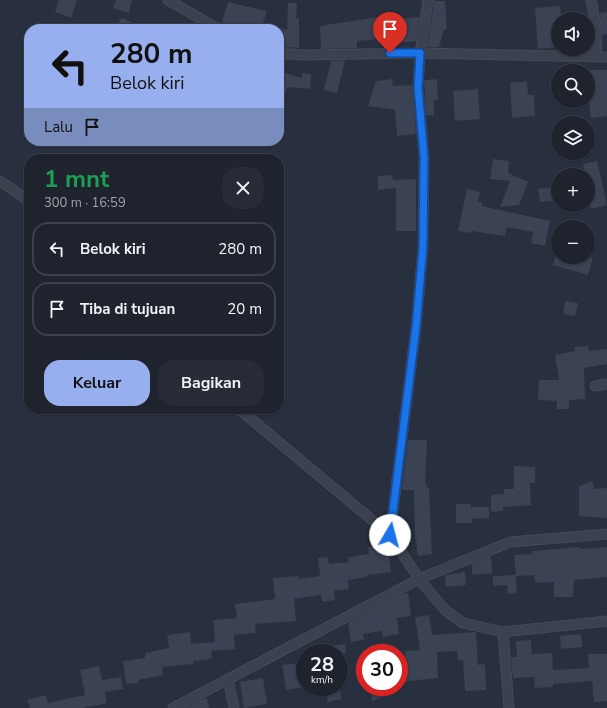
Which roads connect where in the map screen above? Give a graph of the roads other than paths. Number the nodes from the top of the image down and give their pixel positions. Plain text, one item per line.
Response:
1 (168, 0) edge
2 (428, 0) edge
3 (591, 0) edge
4 (209, 24) edge
5 (284, 53) edge
6 (420, 53) junction
7 (597, 57) junction
8 (607, 57) edge
9 (0, 181) edge
10 (24, 198) edge
11 (607, 384) edge
12 (595, 386) dead end
13 (245, 414) edge
14 (607, 534) edge
15 (390, 535) junction
16 (419, 580) junction
17 (607, 621) edge
18 (503, 632) junction
19 (228, 680) junction
20 (173, 708) edge
21 (234, 708) edge
22 (509, 708) edge

1 - 4 street
2 - 6 street
3 - 7 street
5 - 6 street
6 - 7 street
6 - 15 street
7 - 8 street
9 - 10 street
11 - 12 street
13 - 15 street
14 - 16 street
15 - 16 street
16 - 18 street
16 - 19 street
17 - 18 street
18 - 22 street
19 - 20 street
19 - 21 street

